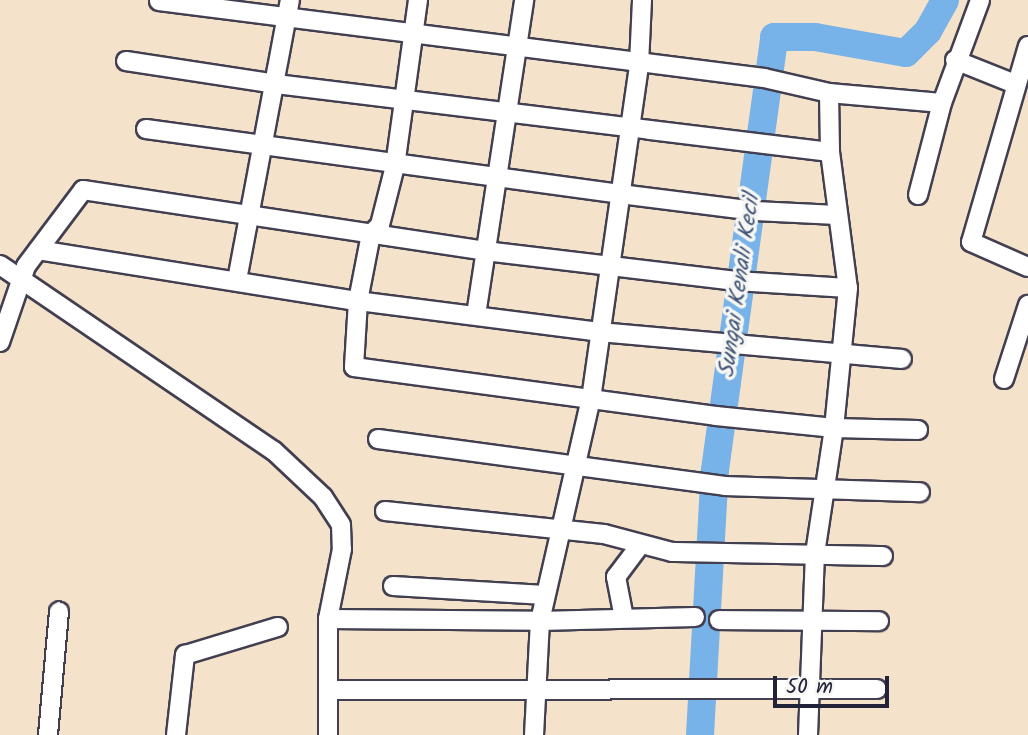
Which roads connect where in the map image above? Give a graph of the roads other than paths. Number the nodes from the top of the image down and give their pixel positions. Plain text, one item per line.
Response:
1 (418, 0) edge
2 (524, 0) edge
3 (642, 0) edge
4 (980, 0) edge
5 (159, 1) edge
6 (289, 9) edge
7 (416, 33) junction
8 (1028, 46) edge
9 (516, 47) junction
10 (955, 60) junction
11 (126, 61) dead end
12 (639, 64) junction
13 (276, 84) junction
14 (1015, 84) junction
15 (830, 93) junction
16 (406, 100) junction
17 (942, 103) junction
18 (506, 112) junction
19 (629, 127) junction
20 (146, 129) dead end
21 (260, 146) junction
22 (830, 152) junction
23 (395, 166) junction
24 (495, 178) junction
25 (620, 194) junction
26 (918, 195) dead end
27 (837, 215) junction
28 (249, 216) junction
29 (371, 234) junction
30 (38, 250) junction
31 (485, 251) junction
32 (610, 264) junction
33 (0, 265) edge
34 (1028, 267) edge
35 (19, 279) junction
36 (237, 280) junction
37 (848, 288) junction
38 (358, 301) junction
39 (1028, 305) edge
40 (476, 315) junction
41 (600, 332) junction
42 (0, 342) edge
43 (838, 355) junction
44 (902, 359) dead end
45 (1004, 379) dead end
46 (591, 399) junction
47 (834, 428) junction
48 (918, 430) dead end
49 (378, 439) dead end
50 (577, 463) junction
51 (824, 488) junction
52 (920, 492) dead end
53 (385, 511) dead end
54 (559, 529) junction
55 (639, 546) junction
56 (815, 553) junction
57 (883, 556) dead end
58 (393, 586) dead end
59 (545, 595) junction
60 (60, 611) dead end
61 (695, 617) dead end
62 (624, 618) junction
63 (328, 620) junction
64 (719, 620) dead end
65 (540, 621) junction
66 (809, 621) junction
67 (879, 621) dead end
68 (278, 627) dead end
69 (535, 687) junction
70 (809, 689) junction
71 (877, 689) dead end
72 (328, 690) junction
73 (48, 735) edge
74 (176, 735) edge
75 (328, 735) edge
76 (534, 735) edge
77 (808, 735) edge

1 - 7 street
2 - 9 street
3 - 12 street
4 - 10 street
5 - 6 street
6 - 7 street
6 - 13 street
7 - 9 street
7 - 16 street
8 - 14 street
9 - 12 street
9 - 18 street
10 - 14 street
10 - 17 street
11 - 13 street
12 - 15 street
12 - 19 street
13 - 16 street
13 - 21 street
14 - 34 street
15 - 17 street
15 - 22 street
16 - 18 street
16 - 23 street
17 - 26 street
18 - 19 street
18 - 24 street
19 - 22 street
19 - 25 street
20 - 21 street
21 - 23 street
21 - 28 street
22 - 27 street
23 - 24 street
23 - 29 street
24 - 25 street
24 - 31 street
25 - 27 street
25 - 32 street
27 - 37 street
28 - 29 street
28 - 30 street
28 - 36 street
29 - 31 street
29 - 38 street
30 - 35 street
30 - 36 street
31 - 32 street
31 - 40 street
32 - 37 street
32 - 41 street
33 - 35 street
35 - 42 street
35 - 63 street
36 - 38 street
37 - 43 street
38 - 40 street
38 - 46 street
39 - 45 street
40 - 41 street
41 - 43 street
41 - 46 street
43 - 44 street
43 - 47 street
46 - 47 street
46 - 50 street
47 - 48 street
47 - 51 street
49 - 50 street
50 - 51 street
50 - 54 street
51 - 52 street
51 - 56 street
53 - 54 street
54 - 55 street
54 - 59 street
55 - 56 street
55 - 62 street
56 - 57 street
56 - 66 street
58 - 59 street
59 - 65 street
60 - 73 street
61 - 62 street
62 - 65 street
63 - 65 street
63 - 72 street
64 - 66 street
65 - 69 street
66 - 67 street
66 - 70 street
68 - 74 street
69 - 70 street
69 - 72 street
69 - 76 street
70 - 71 street
70 - 77 street
72 - 75 street

